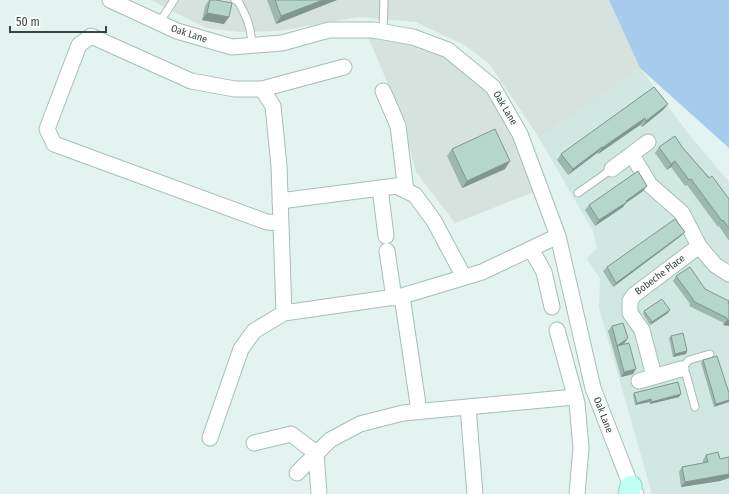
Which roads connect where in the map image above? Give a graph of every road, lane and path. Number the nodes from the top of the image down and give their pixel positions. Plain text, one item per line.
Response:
1 (110, 0) edge
2 (174, 0) edge
3 (235, 0) edge
4 (384, 0) edge
5 (159, 23) junction
6 (383, 32) junction
7 (252, 45) junction
8 (344, 67) dead end
9 (262, 89) junction
10 (383, 91) dead end
11 (648, 142) dead end
12 (632, 156) junction
13 (612, 169) joint
14 (380, 188) junction
15 (406, 191) junction
16 (578, 193) dead end
17 (280, 202) junction
18 (281, 222) junction
19 (558, 236) junction
20 (699, 246) junction
21 (531, 248) junction
22 (729, 274) edge
23 (464, 277) junction
24 (398, 297) junction
25 (552, 307) dead end
26 (284, 313) junction
27 (558, 330) dead end
28 (710, 354) dead end
29 (681, 369) junction
30 (654, 376) junction
31 (639, 381) dead end
32 (575, 397) junction
33 (468, 406) junction
34 (695, 407) dead end
35 (419, 411) junction
36 (210, 438) dead end
37 (254, 443) dead end
38 (316, 453) junction
39 (297, 473) dead end
40 (632, 491) edge
41 (319, 494) edge
42 (475, 494) edge
43 (577, 494) edge

1 - 5 street, Oak Lane
2 - 5 lane
3 - 7 lane
4 - 6 lane
5 - 7 street, Oak Lane
6 - 7 street, Oak Lane
6 - 19 street, Oak Lane
8 - 9 street
9 - 17 street
9 - 18 street
10 - 15 street
11 - 12 street
12 - 13 street
12 - 20 street
13 - 16 lane
14 - 15 street
14 - 17 street
14 - 24 street
15 - 23 street
17 - 18 street
18 - 26 street
19 - 21 street
19 - 40 street, Oak Lane
20 - 22 street
20 - 30 street, Bobeche Place
21 - 23 street
21 - 25 street
23 - 24 street
24 - 26 street
24 - 35 street
26 - 36 street
27 - 32 street
28 - 29 lane
29 - 30 street
29 - 34 lane
30 - 31 street
32 - 33 street
32 - 43 street
33 - 35 street
33 - 42 street
35 - 38 street
37 - 38 street
38 - 39 street
38 - 41 street

